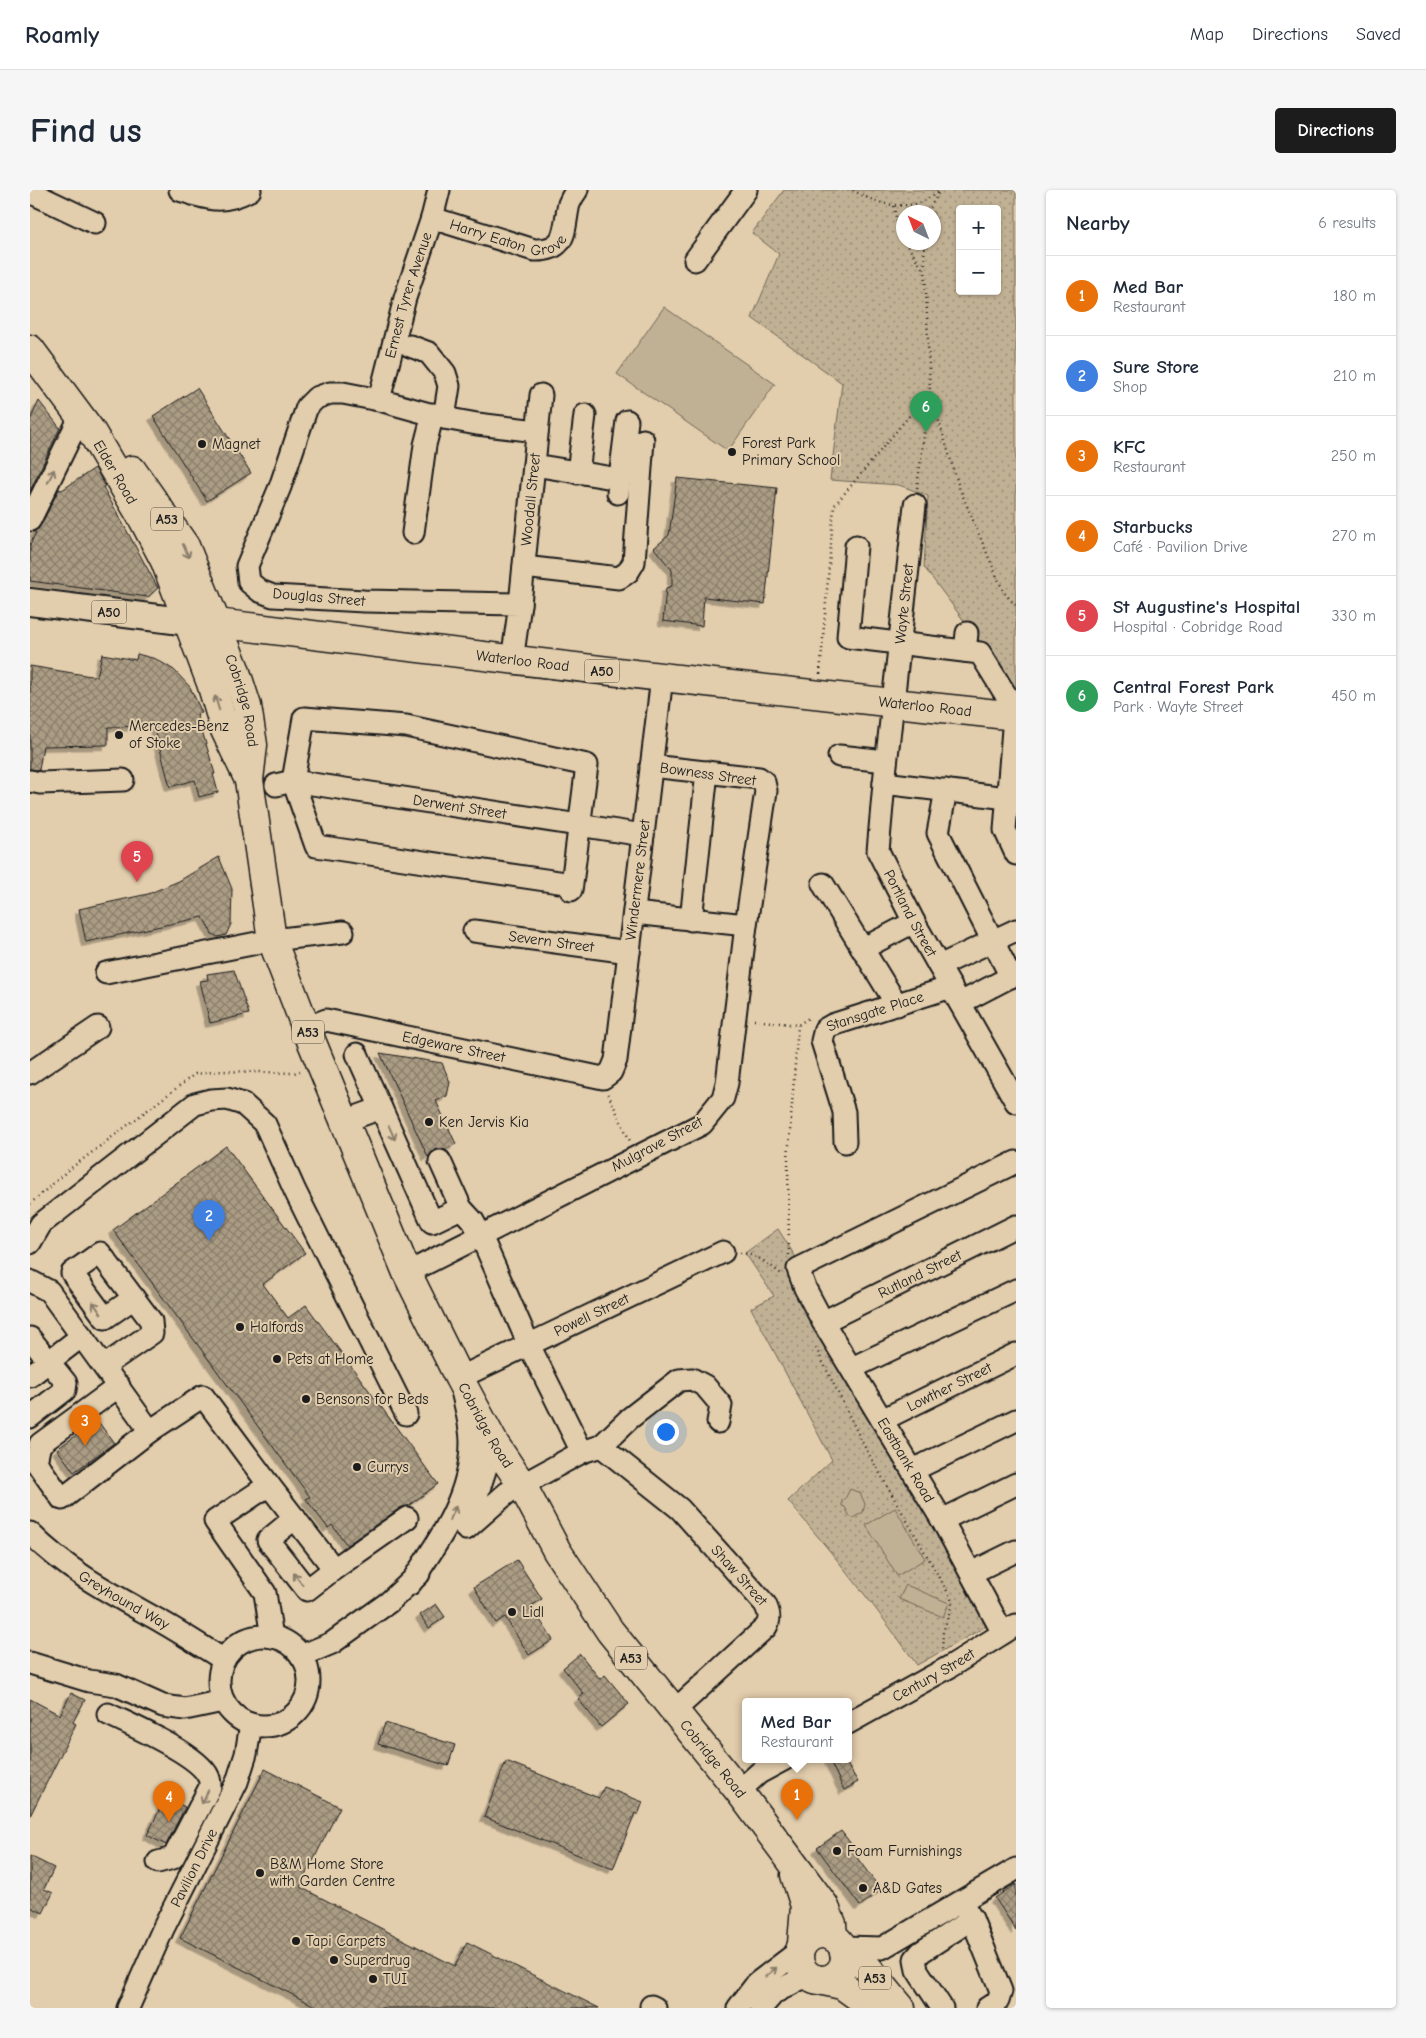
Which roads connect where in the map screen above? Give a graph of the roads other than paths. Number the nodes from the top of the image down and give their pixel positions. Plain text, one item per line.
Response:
1 (180, 190) edge
2 (250, 190) edge
3 (439, 190) edge
4 (577, 190) edge
5 (746, 190) edge
6 (30, 192) edge
7 (432, 218) junction
8 (95, 223) dead end
9 (695, 260) dead end
10 (410, 346) dead end
11 (30, 349) edge
12 (541, 395) dead end
13 (378, 400) junction
14 (585, 415) dead end
15 (438, 416) junction
16 (627, 421) dead end
17 (86, 424) junction
18 (538, 431) junction
19 (643, 440) dead end
20 (534, 465) junction
21 (578, 473) junction
22 (915, 505) road end
23 (30, 520) edge
24 (413, 533) dead end
25 (856, 546) dead end
26 (524, 567) junction
27 (30, 602) edge
28 (520, 604) junction
29 (189, 622) junction
30 (217, 623) junction
31 (899, 645) junction
32 (512, 661) junction
33 (662, 677) junction
34 (893, 704) junction
35 (1013, 715) edge
36 (647, 756) junction
37 (839, 756) dead end
38 (886, 761) junction
39 (707, 772) junction
40 (123, 780) dead end
41 (249, 780) junction
42 (30, 781) edge
43 (764, 782) joint
44 (285, 783) junction
45 (884, 783) junction
46 (946, 790) junction
47 (1008, 798) junction
48 (580, 826) junction
49 (643, 834) junction
50 (1016, 854) edge
51 (823, 884) dead end
52 (634, 913) junction
53 (691, 920) junction
54 (914, 922) junction
55 (746, 925) junction
56 (1016, 930) edge
57 (474, 931) dead end
58 (343, 932) dead end
59 (272, 940) junction
60 (992, 941) junction
61 (862, 949) junction
62 (629, 952) junction
63 (939, 966) junction
64 (106, 973) dead end
65 (1013, 975) edge
66 (955, 995) junction
67 (897, 1005) junction
68 (98, 1027) dead end
69 (306, 1028) junction
70 (357, 1054) dead end
71 (30, 1073) edge
72 (604, 1078) joint
73 (1016, 1102) edge
74 (381, 1108) junction
75 (345, 1121) junction
76 (845, 1142) dead end
77 (440, 1161) dead end
78 (1016, 1162) edge
79 (461, 1208) junction
80 (1016, 1226) edge
81 (481, 1236) junction
82 (30, 1243) edge
83 (723, 1252) road end
84 (407, 1273) junction
85 (30, 1281) edge
86 (1016, 1290) edge
87 (134, 1298) dead end
88 (823, 1322) junction
89 (82, 1336) junction
90 (30, 1338) edge
91 (529, 1345) junction
92 (1016, 1354) edge
93 (49, 1361) junction
94 (104, 1366) junction
95 (852, 1368) junction
96 (30, 1376) edge
97 (459, 1378) junction
98 (119, 1386) junction
99 (406, 1414) dead end
100 (30, 1417) edge
101 (77, 1418) junction
102 (882, 1420) junction
103 (1016, 1420) edge
104 (718, 1422) dead end
105 (150, 1431) junction
106 (494, 1443) junction
107 (592, 1449) junction
108 (126, 1450) junction
109 (33, 1458) edge
110 (913, 1470) junction
111 (1016, 1484) edge
112 (269, 1485) junction
113 (522, 1485) junction
114 (294, 1518) junction
115 (407, 1518) dead end
116 (942, 1520) junction
117 (467, 1528) junction
118 (30, 1533) edge
119 (1016, 1550) edge
120 (334, 1570) junction
121 (971, 1572) junction
122 (410, 1584) junction
123 (1008, 1632) edge
124 (272, 1637) junction
125 (301, 1656) junction
126 (224, 1660) junction
127 (30, 1663) edge
128 (223, 1701) junction
129 (674, 1711) junction
130 (108, 1714) dead end
131 (852, 1721) edge
132 (251, 1724) junction
133 (778, 1763) edge
134 (739, 1791) junction
135 (789, 1859) junction
136 (158, 1862) dead end
137 (1016, 1869) edge
138 (961, 1902) junction
139 (972, 1919) junction
140 (840, 1946) junction
141 (806, 1962) junction
142 (128, 2008) edge
143 (738, 2008) edge
144 (761, 2008) edge
145 (874, 2008) edge
146 (901, 2008) edge
147 (942, 2008) edge
148 (987, 2008) edge

1 - 2 street
3 - 7 street, Ernest Tyrer Avenue
4 - 7 street, Harry Eaton Grove
5 - 9 street
6 - 8 street
7 - 13 street, Ernest Tyrer Avenue
10 - 15 street
11 - 17 highway, Elder Road / A53
12 - 18 street, Woodall Street
13 - 15 street
13 - 28 street, Douglas Street
14 - 21 street
15 - 18 street
15 - 24 street
16 - 21 street
23 -> 17 street
17 - 29 highway, Elder Road / A53
17 -> 30 highway, Elder Road / A53
18 - 20 street, Woodall Street
19 - 26 street
20 - 21 street
20 - 26 street, Woodall Street
22 - 31 street, Wayte Street
25 - 31 street
26 - 28 street, Woodall Street
27 - 29 main road, Waterloo Road / A50
28 - 32 street
29 - 30 highway, Waterloo Road / A50
41 -> 29 highway, Cobridge Road / A53
30 - 32 highway, Waterloo Road / A50
30 - 41 highway, Cobridge Road / A53
31 - 34 street, Wayte Street
31 - 35 street
32 - 33 highway, Waterloo Road / A50
33 - 34 highway, Waterloo Road / A50
33 - 36 street, Windermere Street
34 - 35 highway, Waterloo Road / A50
34 - 38 street, Portland Street
35 - 47 street
36 - 39 street, Bowness Street
36 - 49 street, Windermere Street
37 - 38 street
38 - 45 street, Portland Street
39 - 43 street, Bowness Street
39 - 53 street
40 - 42 street
41 - 59 highway, Cobridge Road / A53
43 - 55 street, Mulgrave Street
44 - 48 street, Derwent Street
44 - 48 street
44 - 48 street
45 - 46 street
45 - 54 street, Portland Street
46 - 47 street
46 - 60 street
47 - 50 street
48 - 49 street, Derwent Street
49 - 52 street, Windermere Street
51 - 61 street
52 - 53 street
52 - 62 street, Windermere Street
53 - 55 street
54 - 61 street
54 - 63 street, Portland Street
55 - 81 street, Mulgrave Street
56 - 60 street
57 - 62 street, Severn Street
58 - 59 street
59 - 64 street
59 - 69 highway, Cobridge Road / A53
60 - 63 street
60 - 65 street
61 - 67 street
62 - 72 street, Windermere Street
63 - 66 street, Portland Street
65 - 66 street, Stansgate Place
66 - 67 street, Stansgate Place
66 - 73 street, Portland Street
67 - 76 street, Stansgate Place
68 - 71 street
69 - 72 street, Edgeware Street
69 - 75 highway, Cobridge Road / A53
70 - 74 street
74 - 75 street
74 -> 79 street
75 - 84 highway, Cobridge Road / A53
77 - 79 street
78 - 88 street, Eastbank Road
79 - 81 street
80 - 88 street, Rutland Street
81 - 84 street, Mulgrave Street
81 - 91 street
82 - 99 street
83 - 91 street, Powell Street
84 - 97 highway, Cobridge Road / A53
85 - 89 street
86 - 95 street
87 - 94 street
88 - 95 street, Eastbank Road
89 - 93 street
89 - 94 street
90 - 93 street
91 - 97 street, Powell Street
91 - 107 street
92 - 102 street, Lowther Street
93 - 96 street
93 - 100 street
94 - 98 street
95 - 102 street, Eastbank Road
97 - 106 highway, Cobridge Road / A53
122 -> 97 street
98 - 101 street
98 - 105 street
101 - 108 street
101 - 109 street
102 - 110 street, Eastbank Road
103 - 110 street
104 - 107 street
105 - 108 street
105 - 112 street
106 - 113 highway, Cobridge Road / A53
106 - 117 street
107 - 113 street
107 - 129 street, Shaw Street
108 - 109 street
110 - 116 street, Eastbank Road
111 - 116 street
112 - 114 street
112 - 124 street
113 - 117 street
113 - 129 highway, Cobridge Road / A53
114 - 120 street
120 -> 114 street
115 - 120 street
116 - 121 street, Eastbank Road
117 - 122 street
118 - 126 street, Greyhound Way
119 - 121 street
121 - 123 street, Eastbank Road
122 - 125 street
123 - 131 street, Century Street
124 - 125 street
124 - 126 street
125 - 132 street
126 - 128 street
127 - 128 street
128 - 132 street
129 - 134 highway, Cobridge Road / A53
130 -> 136 street
132 - 142 street, Pavilion Drive
133 - 134 street
134 - 135 highway, Cobridge Road / A53
135 - 140 highway, Cobridge Road / A53
135 - 141 highway, Cobridge Road / A53
137 - 138 street
138 - 139 street
138 - 140 street
139 - 147 street
139 - 148 street
140 - 141 highway
140 - 141 highway
140 - 146 highway, A53
143 -> 141 street
141 - 144 street
141 - 145 highway, A53

